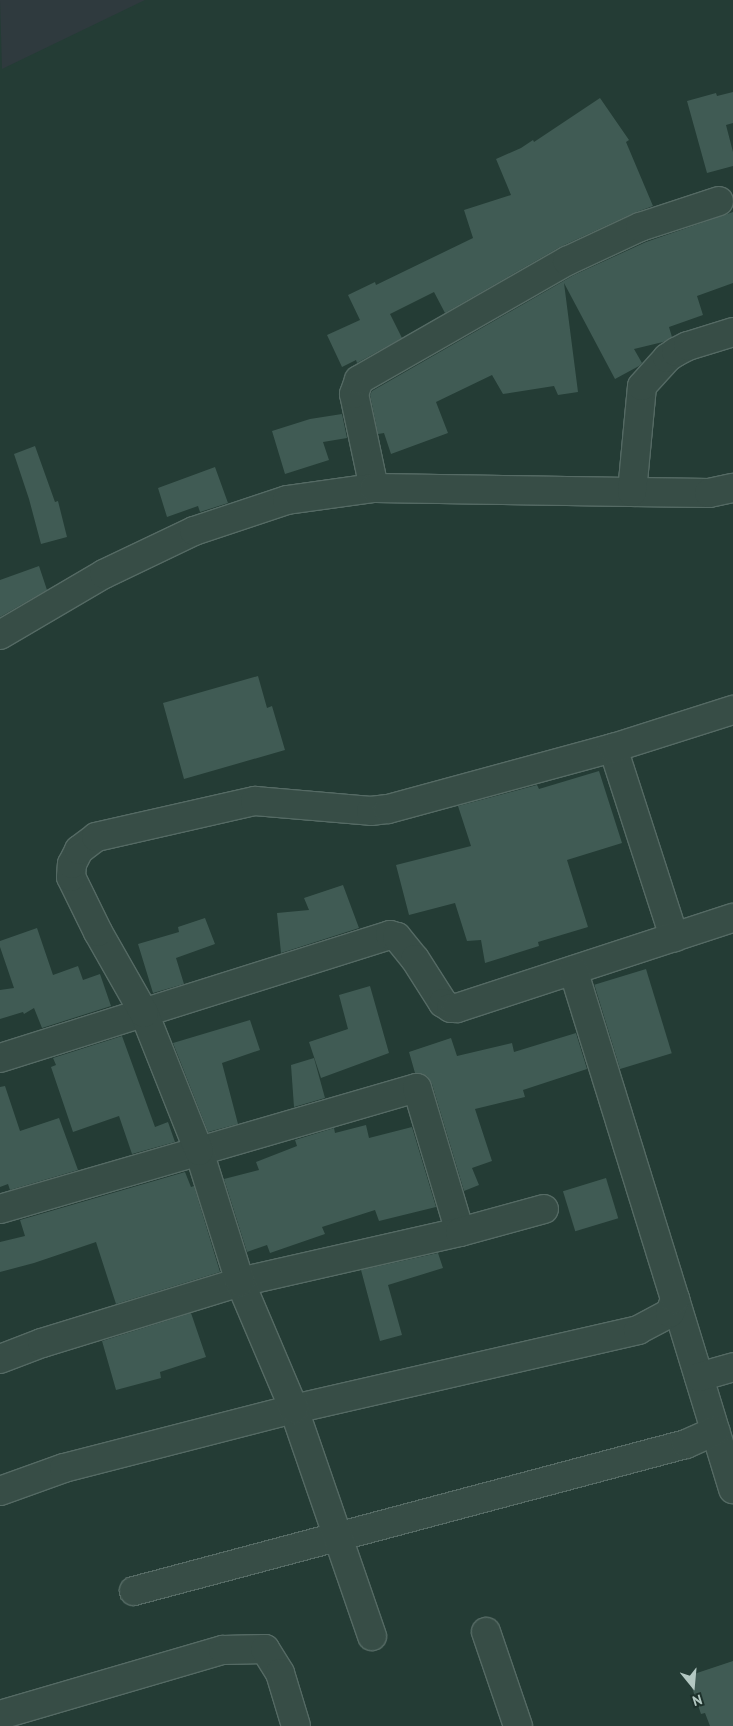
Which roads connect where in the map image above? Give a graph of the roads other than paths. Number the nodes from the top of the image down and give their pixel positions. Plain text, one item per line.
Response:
1 (719, 201) dead end
2 (733, 332) edge
3 (374, 488) junction
4 (733, 488) edge
5 (632, 492) junction
6 (0, 635) edge
7 (733, 710) edge
8 (613, 748) junction
9 (733, 918) edge
10 (674, 937) junction
11 (573, 970) junction
12 (144, 1013) junction
13 (0, 1058) edge
14 (198, 1151) junction
15 (0, 1208) edge
16 (544, 1209) dead end
17 (460, 1232) junction
18 (240, 1282) junction
19 (675, 1299) junction
20 (0, 1359) edge
21 (733, 1367) edge
22 (699, 1377) junction
23 (294, 1409) junction
24 (715, 1431) junction
25 (733, 1489) edge
26 (0, 1491) edge
27 (338, 1536) junction
28 (134, 1591) dead end
29 (486, 1632) dead end
30 (372, 1636) dead end
31 (0, 1715) edge
32 (296, 1726) edge
33 (518, 1726) edge

1 - 3 street
2 - 5 street
3 - 5 street
3 - 6 street
4 - 5 street
7 - 8 street
8 - 10 street
8 - 12 street
9 - 10 street
10 - 11 street
11 - 12 street
11 - 19 street
12 - 13 street
12 - 14 street
14 - 15 street
14 - 17 street
14 - 18 street
16 - 17 street
17 - 18 street
18 - 20 street
18 - 23 street
19 - 22 street
19 - 23 street
21 - 22 street
22 - 24 street
23 - 26 street
23 - 27 street
24 - 25 street
24 - 27 street
27 - 28 street
27 - 30 street
29 - 33 street
31 - 32 street

